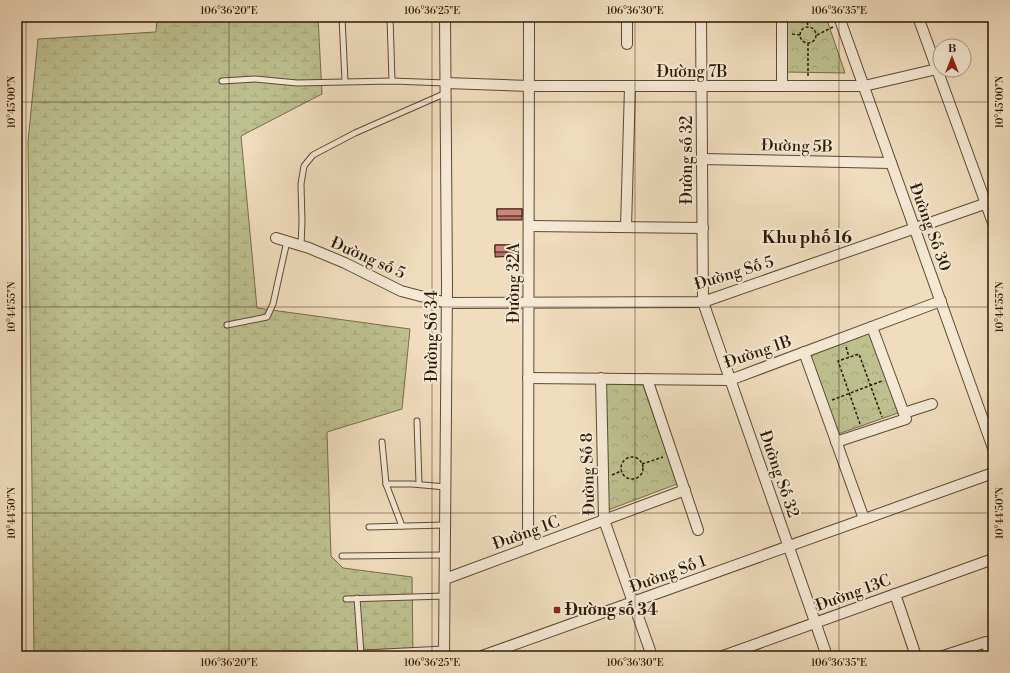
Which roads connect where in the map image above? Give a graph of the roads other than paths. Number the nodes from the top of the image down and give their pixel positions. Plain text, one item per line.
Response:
1 (342, 17) edge
2 (390, 17) edge
3 (445, 17) edge
4 (529, 17) edge
5 (626, 17) edge
6 (701, 17) edge
7 (782, 17) edge
8 (918, 17) edge
9 (840, 20) edge
10 (627, 44) dead end
11 (932, 55) edge
12 (932, 70) edge
13 (941, 78) edge
14 (222, 81) dead end
15 (346, 81) junction
16 (392, 81) junction
17 (529, 86) junction
18 (782, 86) junction
19 (864, 86) junction
20 (630, 87) junction
21 (702, 87) junction
22 (446, 88) junction
23 (702, 159) junction
24 (891, 163) junction
25 (989, 202) edge
26 (993, 223) edge
27 (529, 226) junction
28 (626, 227) junction
29 (703, 228) junction
30 (915, 228) junction
31 (276, 238) dead end
32 (287, 241) junction
33 (301, 246) junction
34 (941, 301) junction
35 (703, 302) junction
36 (447, 303) junction
37 (529, 303) junction
38 (227, 325) dead end
39 (872, 327) junction
40 (804, 352) junction
41 (528, 378) junction
42 (601, 378) junction
43 (647, 379) junction
44 (730, 380) junction
45 (932, 404) dead end
46 (904, 413) junction
47 (417, 421) dead end
48 (382, 442) dead end
49 (836, 442) junction
50 (993, 448) edge
51 (993, 473) edge
52 (386, 484) junction
53 (418, 484) junction
54 (446, 487) junction
55 (685, 490) junction
56 (864, 519) junction
57 (604, 520) junction
58 (402, 526) junction
59 (445, 526) junction
60 (369, 527) dead end
61 (698, 530) dead end
62 (788, 546) junction
63 (528, 548) junction
64 (445, 555) junction
65 (342, 556) dead end
66 (993, 559) edge
67 (445, 579) junction
68 (895, 594) junction
69 (445, 596) junction
70 (357, 598) junction
71 (346, 599) dead end
72 (632, 603) junction
73 (815, 623) junction
74 (990, 641) edge
75 (444, 652) edge
76 (746, 652) edge
77 (360, 655) edge
78 (482, 656) edge
79 (652, 656) edge
80 (723, 656) edge
81 (827, 656) edge
82 (916, 656) edge
83 (943, 656) edge
84 (991, 656) edge

1 - 15 lane
2 - 16 lane
3 - 22 street, Đường Số 34
4 - 17 street, Đường 32A
5 - 10 street
6 - 21 street, Đường số 32
7 - 18 street
8 - 11 street
9 - 19 street, Đường Số 30
12 - 19 street, Đường 7B
13 - 25 street
14 - 15 lane
15 - 16 lane
16 - 22 lane
17 - 20 street, Đường 7B
17 - 22 street, Đường 7B
17 - 27 street, Đường 32A
18 - 19 street, Đường 7B
18 - 21 street, Đường 7B
19 - 24 street, Đường Số 30
20 - 21 street, Đường 7B
20 - 28 street
21 - 23 street, Đường số 32
22 - 33 lane
22 - 36 street, Đường Số 34
23 - 24 street, Đường 5B
23 - 29 street, Đường số 32
24 - 30 street, Đường Số 30
25 - 26 street
25 - 30 street, Đường Số 5
27 - 28 street
27 - 37 street, Đường 32A
28 - 29 street
29 - 35 street, Đường số 32
30 - 34 street, Đường Số 30
30 - 35 street, Đường Số 5
31 - 32 street, Đường số 5
32 - 33 street, Đường số 5
32 - 38 lane
33 - 36 street, Đường số 5
34 - 39 street, Đường 1B
34 - 50 street, Đường Số 30
35 - 37 street, Đường Số 5
35 - 44 street, Đường Số 32
36 - 37 street, Đường Số 5
36 - 54 street, Đường Số 34
37 - 41 street, Đường 32A
39 - 40 street, Đường 1B
39 - 46 street
40 - 44 street, Đường 1B
40 - 49 street
41 - 42 street, Đường 1B
41 - 63 street, Đường 32A
42 - 43 street, Đường 1B
42 - 57 street, Đường Số 8
43 - 44 street, Đường 1B
43 - 55 street
44 - 62 street, Đường Số 32
45 - 46 street
46 - 49 street
47 - 53 lane
48 - 52 lane
49 - 56 street
51 - 56 street, Đường Số 1
52 - 53 lane
52 - 58 lane
53 - 54 lane
54 - 59 street, Đường Số 34
55 - 57 street, Đường 1C
55 - 61 street
56 - 62 street, Đường Số 1
57 - 63 street, Đường 1C
57 - 72 street, Đường Số 8
58 - 59 lane
58 - 60 lane
59 - 64 street, Đường Số 34
62 - 72 street, Đường Số 1
62 - 73 street, Đường Số 32
63 - 67 street, Đường 1C
64 - 65 lane
64 - 67 street, Đường Số 34
66 - 68 street, Đường 13C
67 - 69 street, Đường Số 34
68 - 73 street, Đường 13C
68 - 82 street
69 - 70 lane
69 - 75 street, Đường Số 34
70 - 71 lane
70 - 77 lane
72 - 78 street, Đường Số 1
72 - 79 street, Đường Số 8
73 - 76 street, Đường 13C
73 - 81 street, Đường Số 32
74 - 83 street
74 - 84 street
75 - 77 lane
76 - 80 street, Đường 13C

